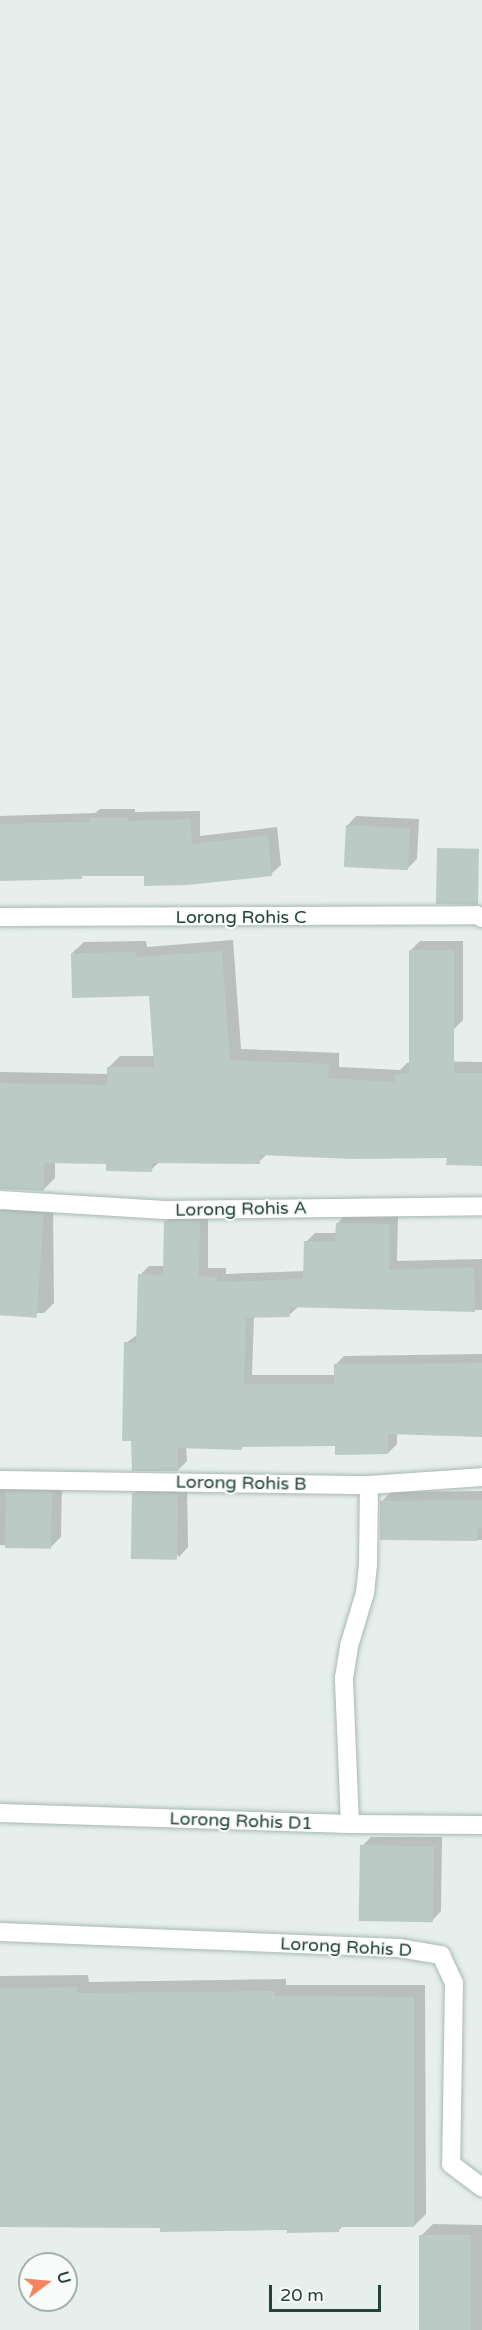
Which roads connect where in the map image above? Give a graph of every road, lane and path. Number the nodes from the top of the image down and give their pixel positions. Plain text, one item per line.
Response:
1 (0, 917) edge
2 (482, 918) edge
3 (0, 1200) edge
4 (482, 1206) edge
5 (482, 1477) edge
6 (0, 1480) edge
7 (369, 1485) junction
8 (0, 1814) edge
9 (350, 1824) junction
10 (482, 1825) edge
11 (0, 1932) edge
12 (482, 2187) edge

1 - 2 street, Lorong Rohis C
3 - 4 street, Lorong Rohis A
5 - 7 street, Lorong Rohis B
6 - 7 street, Lorong Rohis B
7 - 9 street
8 - 9 street, Lorong Rohis D1
9 - 10 street, Lorong Rohis D1
11 - 12 street, Lorong Rohis D

